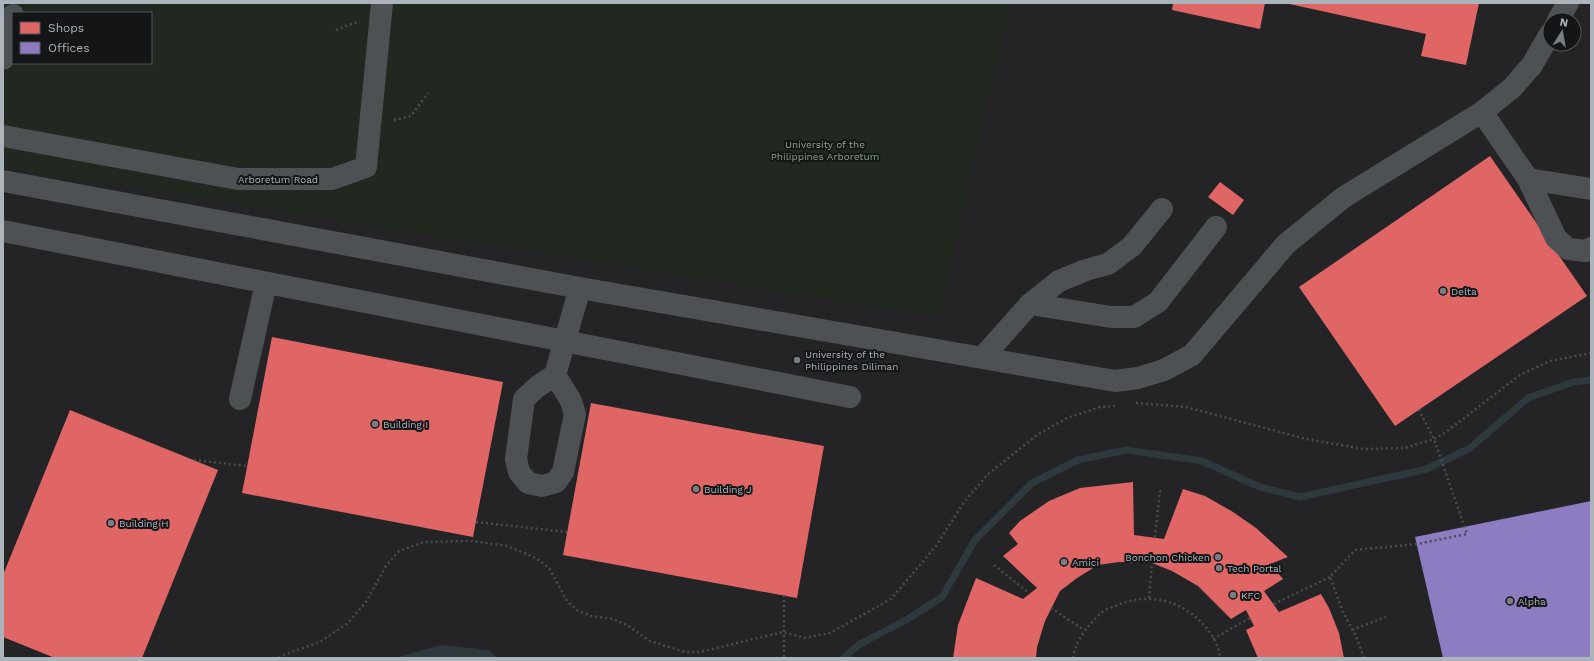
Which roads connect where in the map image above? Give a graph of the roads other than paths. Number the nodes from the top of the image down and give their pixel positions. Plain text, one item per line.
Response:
1 (382, 3) edge
2 (1568, 3) edge
3 (1563, 12) edge
4 (12, 19) edge
5 (1542, 48) edge
6 (3, 59) edge
7 (1482, 112) junction
8 (3, 136) edge
9 (1528, 179) junction
10 (3, 181) edge
11 (1591, 188) edge
12 (1162, 209) dead end
13 (1216, 227) dead end
14 (3, 231) edge
15 (1591, 248) edge
16 (266, 283) junction
17 (580, 288) junction
18 (1030, 304) junction
19 (564, 341) junction
20 (982, 358) junction
21 (555, 375) dead end
22 (850, 396) dead end
23 (240, 399) dead end

1 - 8 street, Arboretum Road
2 - 3 street
4 - 6 street
5 - 7 street
7 - 9 street
7 - 20 street
9 - 11 street
9 - 15 street
10 - 17 street
12 - 18 street
13 - 18 street
14 - 16 street
16 - 19 street
16 - 23 street
17 - 19 street
17 - 20 street
18 - 20 street
19 - 21 street
19 - 22 street

